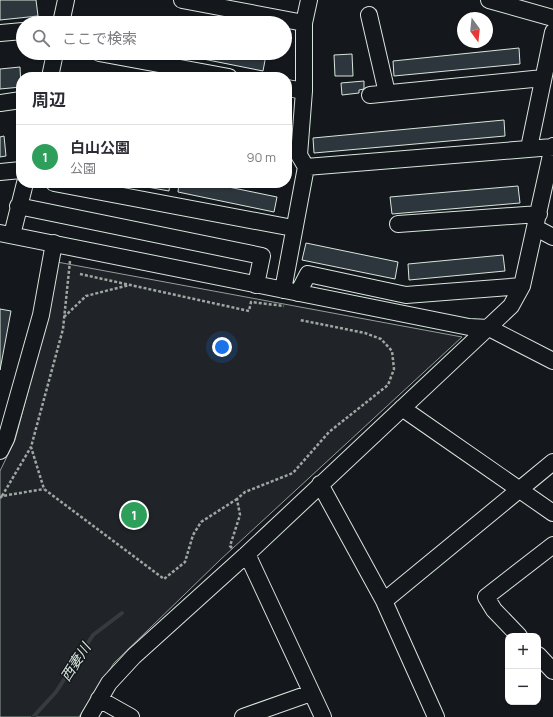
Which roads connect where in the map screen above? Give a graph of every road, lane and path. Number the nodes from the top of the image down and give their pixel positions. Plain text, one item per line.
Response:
1 (66, 0) edge
2 (182, 0) edge
3 (309, 0) edge
4 (489, 0) edge
5 (63, 16) edge
6 (267, 16) edge
7 (369, 16) dead end
8 (553, 18) edge
9 (292, 21) edge
10 (304, 23) junction
11 (16, 32) edge
12 (553, 32) edge
13 (0, 33) edge
14 (54, 60) edge
15 (137, 60) edge
16 (51, 72) edge
17 (202, 72) edge
18 (543, 78) junction
19 (292, 89) edge
20 (304, 91) junction
21 (386, 93) junction
22 (370, 94) dead end
23 (16, 101) edge
24 (0, 103) edge
25 (553, 147) edge
26 (529, 148) junction
27 (306, 167) junction
28 (16, 170) edge
29 (0, 172) edge
30 (23, 188) edge
31 (81, 188) edge
32 (18, 206) junction
33 (537, 221) junction
34 (398, 224) dead end
35 (293, 228) junction
36 (6, 234) edge
37 (553, 237) edge
38 (54, 243) junction
39 (72, 247) junction
40 (80, 274) dead end
41 (256, 284) junction
42 (129, 285) junction
43 (522, 286) junction
44 (291, 292) junction
45 (63, 318) junction
46 (300, 320) dead end
47 (489, 328) junction
48 (553, 361) edge
49 (402, 408) junction
50 (31, 447) junction
51 (0, 451) edge
52 (553, 462) edge
53 (320, 484) junction
54 (520, 488) junction
55 (44, 490) junction
56 (1, 497) edge
57 (237, 499) junction
58 (553, 513) edge
59 (553, 545) edge
60 (245, 556) junction
61 (384, 601) junction
62 (516, 633) edge
63 (541, 658) edge
64 (553, 671) edge
65 (312, 693) junction
66 (99, 699) junction
67 (89, 717) edge
68 (131, 717) edge
69 (244, 717) edge
70 (323, 717) edge
71 (436, 717) edge

1 - 5 street
2 - 6 street
3 - 10 street
4 - 8 street
7 - 21 street
9 - 10 street
10 - 20 street
11 - 13 street
12 - 18 street
14 - 16 street
15 - 17 street
18 - 21 street
18 - 26 street
19 - 20 street
20 - 27 street
21 - 22 street
23 - 24 street
25 - 26 street
25 - 33 street
26 - 27 street
27 - 35 street
28 - 29 street
30 - 32 street
31 - 35 street
32 - 36 street
32 - 41 street
33 - 34 street
33 - 37 street
33 - 43 street
35 - 44 street
36 - 38 street
38 - 39 street
38 - 51 street
39 - 41 street
39 - 45 path
40 - 42 path
41 - 44 street
42 - 44 path
42 - 45 path
43 - 44 street
43 - 47 street
44 - 47 street
45 - 50 path
46 - 57 path
47 - 48 street
47 - 49 street
49 - 53 street
49 - 54 street
50 - 55 path
50 - 56 path
52 - 54 street
53 - 60 street
53 - 61 street
54 - 58 street
54 - 61 street
55 - 56 path
55 - 57 path
57 - 60 path
59 - 62 street
60 - 65 street
60 - 66 street
61 - 71 street
63 - 64 street
65 - 69 street
65 - 70 street
66 - 67 street
66 - 68 street

